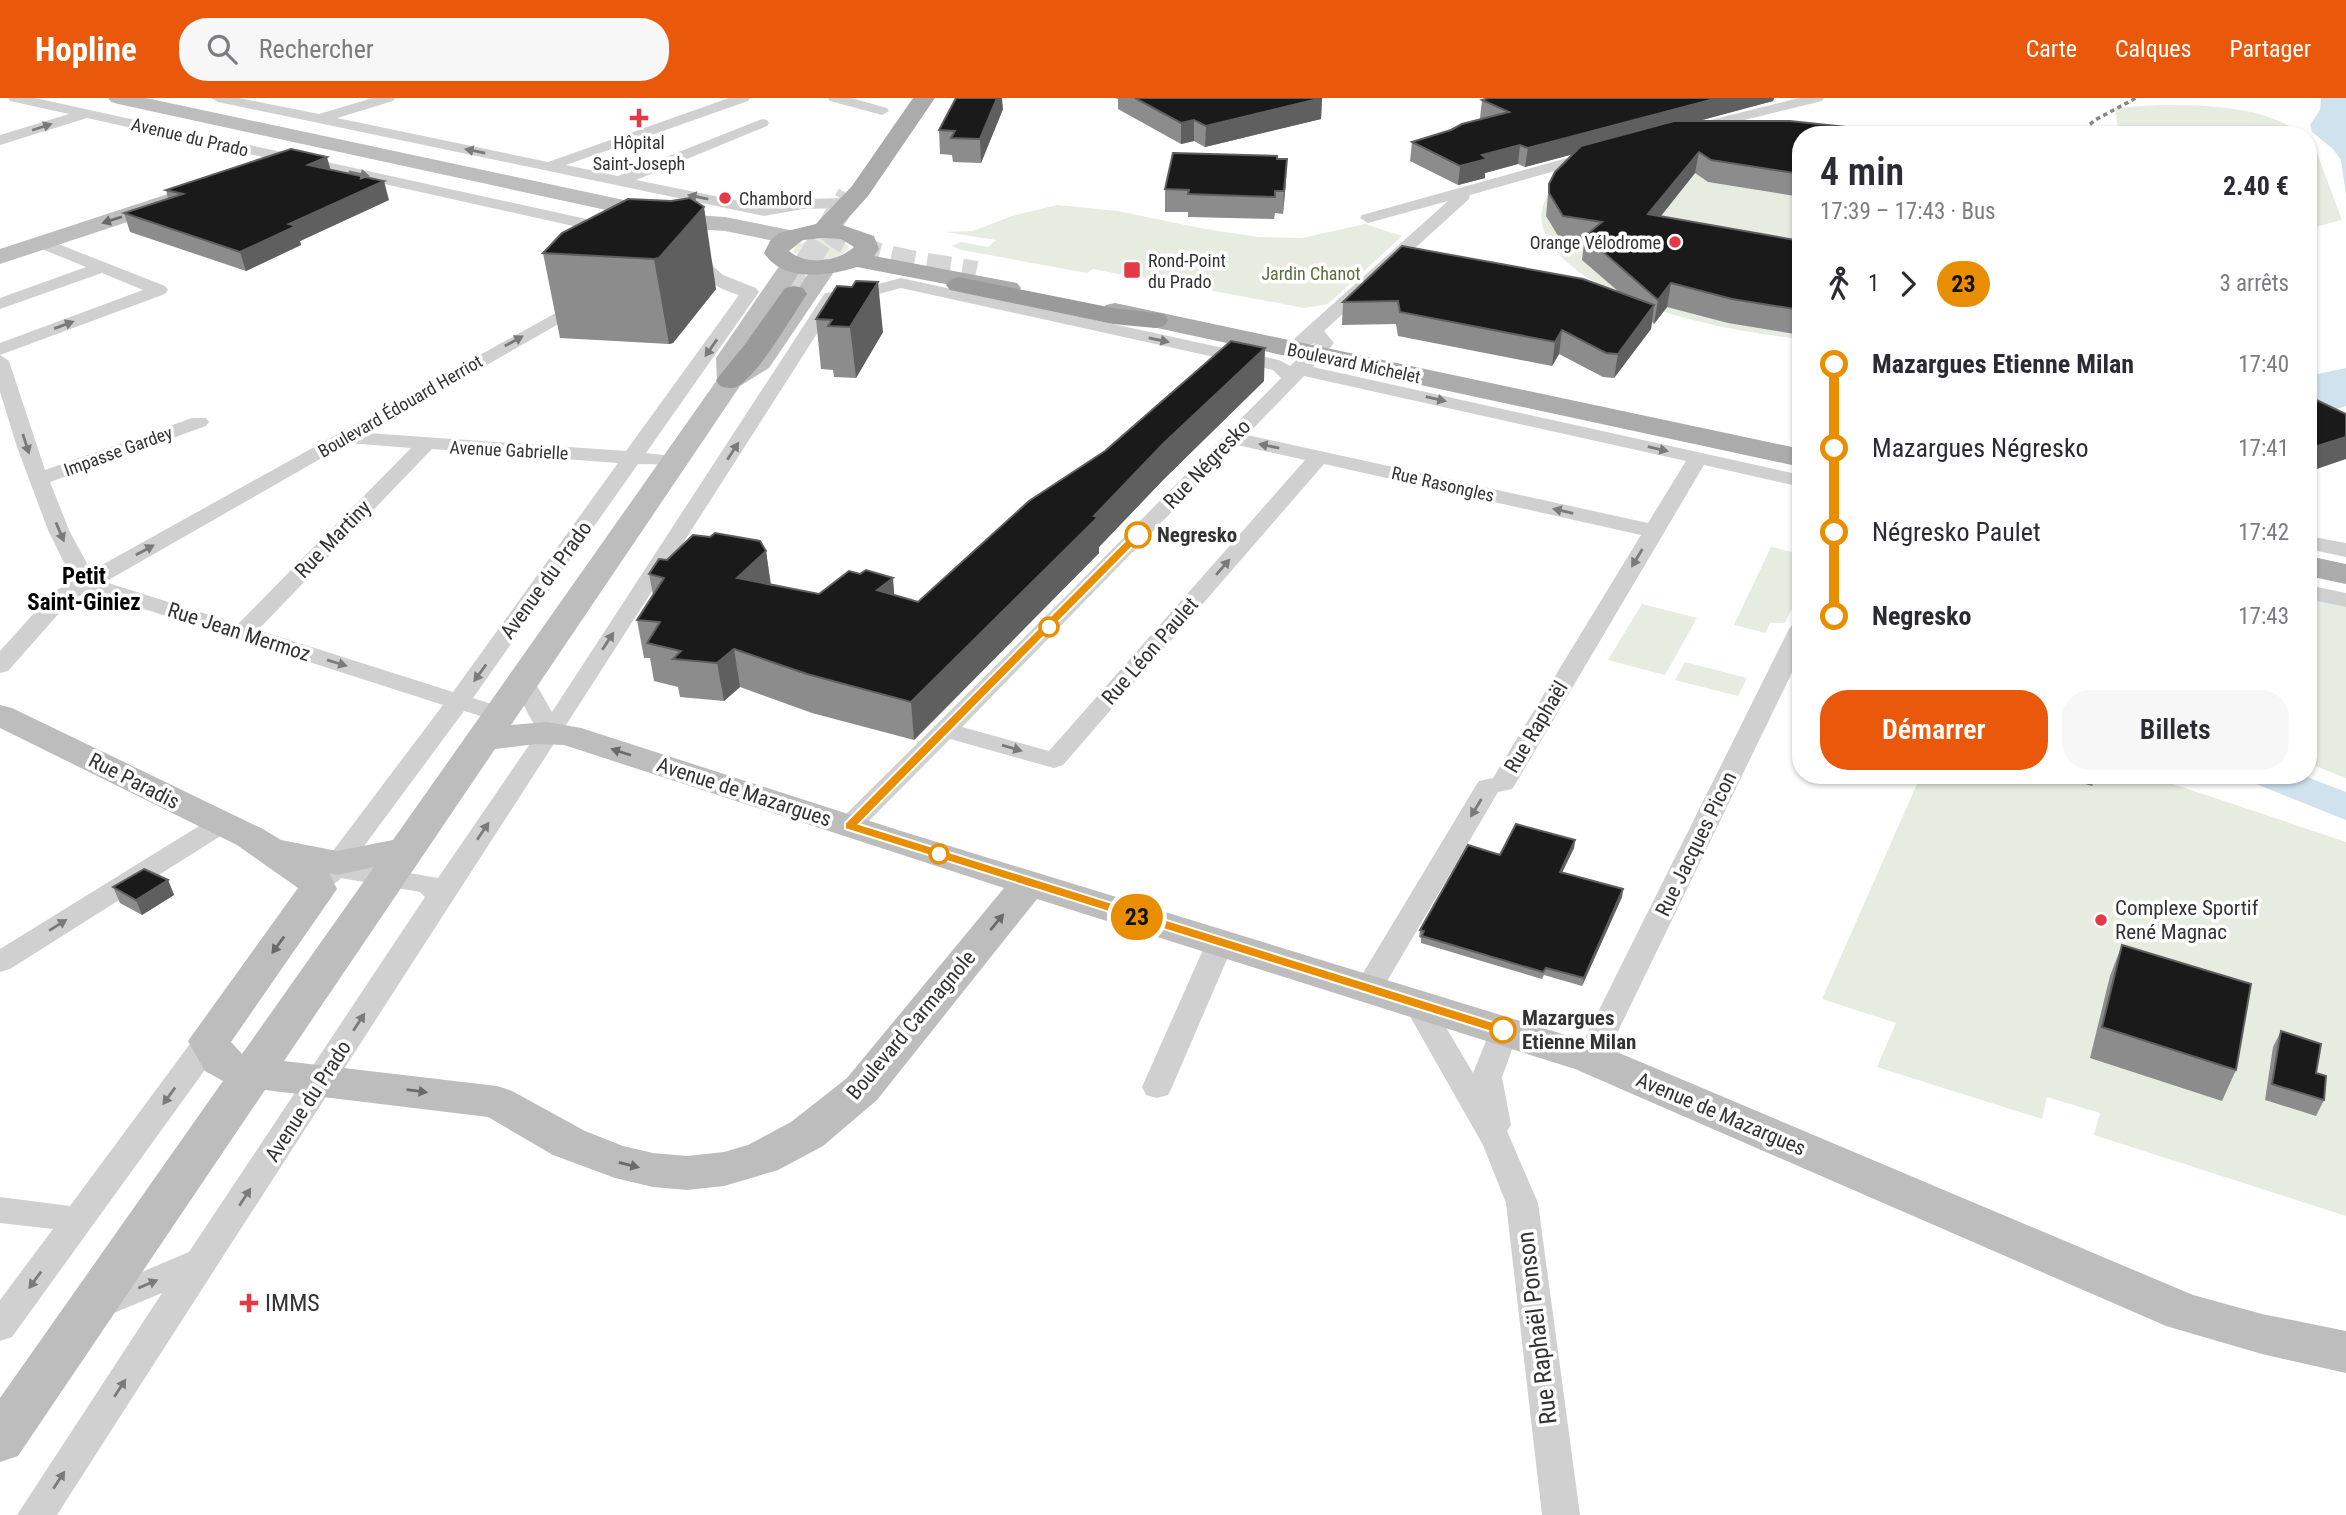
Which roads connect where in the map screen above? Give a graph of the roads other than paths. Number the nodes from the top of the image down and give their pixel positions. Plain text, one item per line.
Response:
1 (15, 98) edge
2 (118, 98) edge
3 (218, 98) edge
4 (388, 98) edge
5 (743, 98) edge
6 (835, 98) edge
7 (924, 98) edge
8 (1817, 98) edge
9 (155, 101) edge
10 (883, 111) dead end
11 (85, 114) junction
12 (107, 118) junction
13 (318, 119) junction
14 (762, 124) dead end
15 (374, 130) junction
16 (1668, 135) edge
17 (0, 140) edge
18 (334, 145) junction
19 (1607, 152) edge
20 (293, 160) junction
21 (549, 166) junction
22 (255, 172) edge
23 (619, 181) junction
24 (514, 182) junction
25 (1469, 190) junction
26 (190, 194) edge
27 (854, 197) junction
28 (479, 200) junction
29 (707, 226) junction
30 (1405, 230) junction
31 (834, 232) junction
32 (630, 234) edge
33 (43, 243) junction
34 (688, 249) joint
35 (787, 249) junction
36 (859, 256) junction
37 (0, 257) edge
38 (826, 266) junction
39 (102, 268) junction
40 (967, 279) tunnel mouth
41 (901, 283) joint
42 (606, 290) edge
43 (791, 293) tunnel mouth
44 (831, 297) joint
45 (0, 304) edge
46 (1155, 320) junction
47 (779, 334) junction
48 (807, 336) junction
49 (1201, 339) junction
50 (0, 349) edge
51 (1302, 356) junction
52 (0, 361) edge
53 (1363, 364) junction
54 (730, 380) junction
55 (1392, 389) junction
56 (1547, 414) junction
57 (9, 416) edge
58 (199, 422) dead end
59 (344, 437) junction
60 (1232, 438) junction
61 (425, 445) junction
62 (1792, 456) edge
63 (634, 457) junction
64 (1319, 457) junction
65 (1698, 458) junction
66 (674, 461) junction
67 (1792, 479) edge
68 (38, 480) junction
69 (1653, 531) junction
70 (2317, 544) edge
71 (2346, 550) edge
72 (2317, 568) edge
73 (2346, 574) edge
74 (86, 583) junction
75 (2317, 594) edge
76 (2346, 600) edge
77 (242, 634) junction
78 (1792, 647) edge
79 (0, 666) edge
80 (523, 682) junction
81 (458, 702) junction
82 (0, 715) edge
83 (492, 728) junction
84 (946, 730) junction
85 (551, 732) junction
86 (221, 824) junction
87 (849, 826) junction
88 (395, 864) junction
89 (328, 876) junction
90 (1029, 883) junction
91 (440, 896) junction
92 (1220, 943) junction
93 (0, 962) edge
94 (1369, 989) junction
95 (1419, 1004) junction
96 (1504, 1031) junction
97 (209, 1041) junction
98 (1590, 1058) junction
99 (252, 1073) junction
100 (1474, 1078) junction
101 (321, 1080) junction
102 (1157, 1087) dead end
103 (0, 1210) edge
104 (79, 1220) junction
105 (204, 1260) junction
106 (92, 1308) junction
107 (0, 1327) edge
108 (2346, 1352) edge
109 (0, 1440) edge
110 (36, 1515) edge
111 (1561, 1515) edge

1 - 11 street, Avenue du Prado
2 - 9 street, Avenue du Prado
3 - 13 street
4 - 13 street
5 - 21 street
6 - 10 street
7 - 27 main road
8 - 16 street
9 - 12 street, Avenue du Prado
9 - 18 street, Avenue du Prado
11 - 12 street, Avenue du Prado
17 -> 11 street
12 - 20 street, Avenue du Prado
13 - 15 street
14 - 23 street
15 - 18 street
21 -> 15 street
18 - 20 street
18 - 24 street, Avenue du Prado
19 - 25 street
20 - 22 street
20 -> 28 street, Avenue du Prado
21 - 23 street
21 - 24 street
27 -> 23 street
24 - 28 street
24 - 29 street, Avenue du Prado
25 - 30 street
25 - 30 street
26 -> 33 street
27 - 31 main road
28 - 32 street, Avenue du Prado
29 - 34 street
29 - 35 street, Avenue du Prado
30 - 51 street
31 - 35 main road
31 - 36 main road
33 - 37 street
33 - 39 street
34 -> 63 street, Avenue du Prado
35 - 38 main road
35 - 54 street, Avenue du Prado
36 - 38 main road
36 - 46 main road, Boulevard Michelet
38 - 47 street, Avenue du Prado
39 - 45 street
50 -> 39 street
40 - 46 highway
41 - 44 street
41 -> 49 street, Boulevard Michelet
59 -> 42 street, Boulevard Édouard Herriot
43 - 54 highway
44 - 48 street, Avenue du Prado
46 - 49 main road, Boulevard Michelet
47 - 48 street
47 - 54 street, Avenue du Prado
85 -> 48 street, Avenue du Prado
49 - 51 main road, Boulevard Michelet
51 - 53 main road, Boulevard Michelet
51 - 55 street, Boulevard Michelet
51 - 60 street, Rue Négresko
52 - 57 street
53 - 55 street
53 - 56 main road, Boulevard Michelet
54 - 66 street, Avenue du Prado
55 -> 56 street, Boulevard Michelet
56 - 62 main road, Boulevard Michelet
56 -> 65 street, Boulevard Michelet
57 -> 68 street
58 - 68 street, Impasse Gardey
59 - 61 street, Avenue Gabrielle
74 -> 59 street, Boulevard Édouard Herriot
64 -> 60 street, Rue Rasongles
60 - 84 street, Rue Négresko
61 - 63 street, Avenue Gabrielle
61 - 77 street, Rue Martiny
63 - 66 street, Avenue Gabrielle
63 -> 81 street, Avenue du Prado
69 -> 64 street, Rue Rasongles
84 -> 64 street, Rue Léon Paulet
65 - 67 street, Boulevard Michelet
65 - 69 street, Rue Raphaël
66 - 80 main road, Avenue du Prado
68 -> 74 street
69 -> 94 street, Rue Raphaël
70 - 71 street
72 - 73 main road
74 - 77 street, Rue Jean Mermoz
74 - 79 street
75 - 76 street
77 -> 81 street, Rue Jean Mermoz
78 - 98 street, Rue Jacques Picon
80 - 83 main road, Avenue du Prado
80 - 85 street
81 - 83 street, Rue Jean Mermoz
81 - 89 street, Avenue du Prado
82 - 86 street, Rue Paradis
83 - 85 street, Avenue de Mazargues
83 - 88 street, Avenue du Prado
84 - 87 street, Rue Négresko
87 -> 85 street, Avenue de Mazargues
91 -> 85 street, Avenue du Prado
86 - 89 street, Rue Paradis
93 -> 86 street
87 - 90 street, Avenue de Mazargues
88 - 89 street
88 - 91 street
88 - 99 street, Avenue du Prado
89 -> 97 street, Avenue du Prado
90 - 92 street, Avenue de Mazargues
101 -> 90 street, Boulevard Carmagnole
101 -> 91 street, Avenue du Prado
92 - 94 street, Avenue de Mazargues
92 - 102 street
94 - 95 street, Avenue de Mazargues
95 - 96 street, Avenue de Mazargues
95 - 100 street, Rue Raphaël Ponson
96 - 98 street, Avenue de Mazargues
96 - 100 street
97 - 99 street
97 -> 104 street, Avenue du Prado
98 - 108 street, Avenue de Mazargues
99 - 101 street, Boulevard Carmagnole
99 - 106 street, Avenue du Prado
100 - 111 street, Rue Raphaël Ponson
105 -> 101 street, Avenue du Prado
103 - 104 street
104 -> 107 street, Avenue du Prado
106 -> 105 street
110 -> 105 street, Avenue du Prado
106 - 109 street, Avenue du Prado

